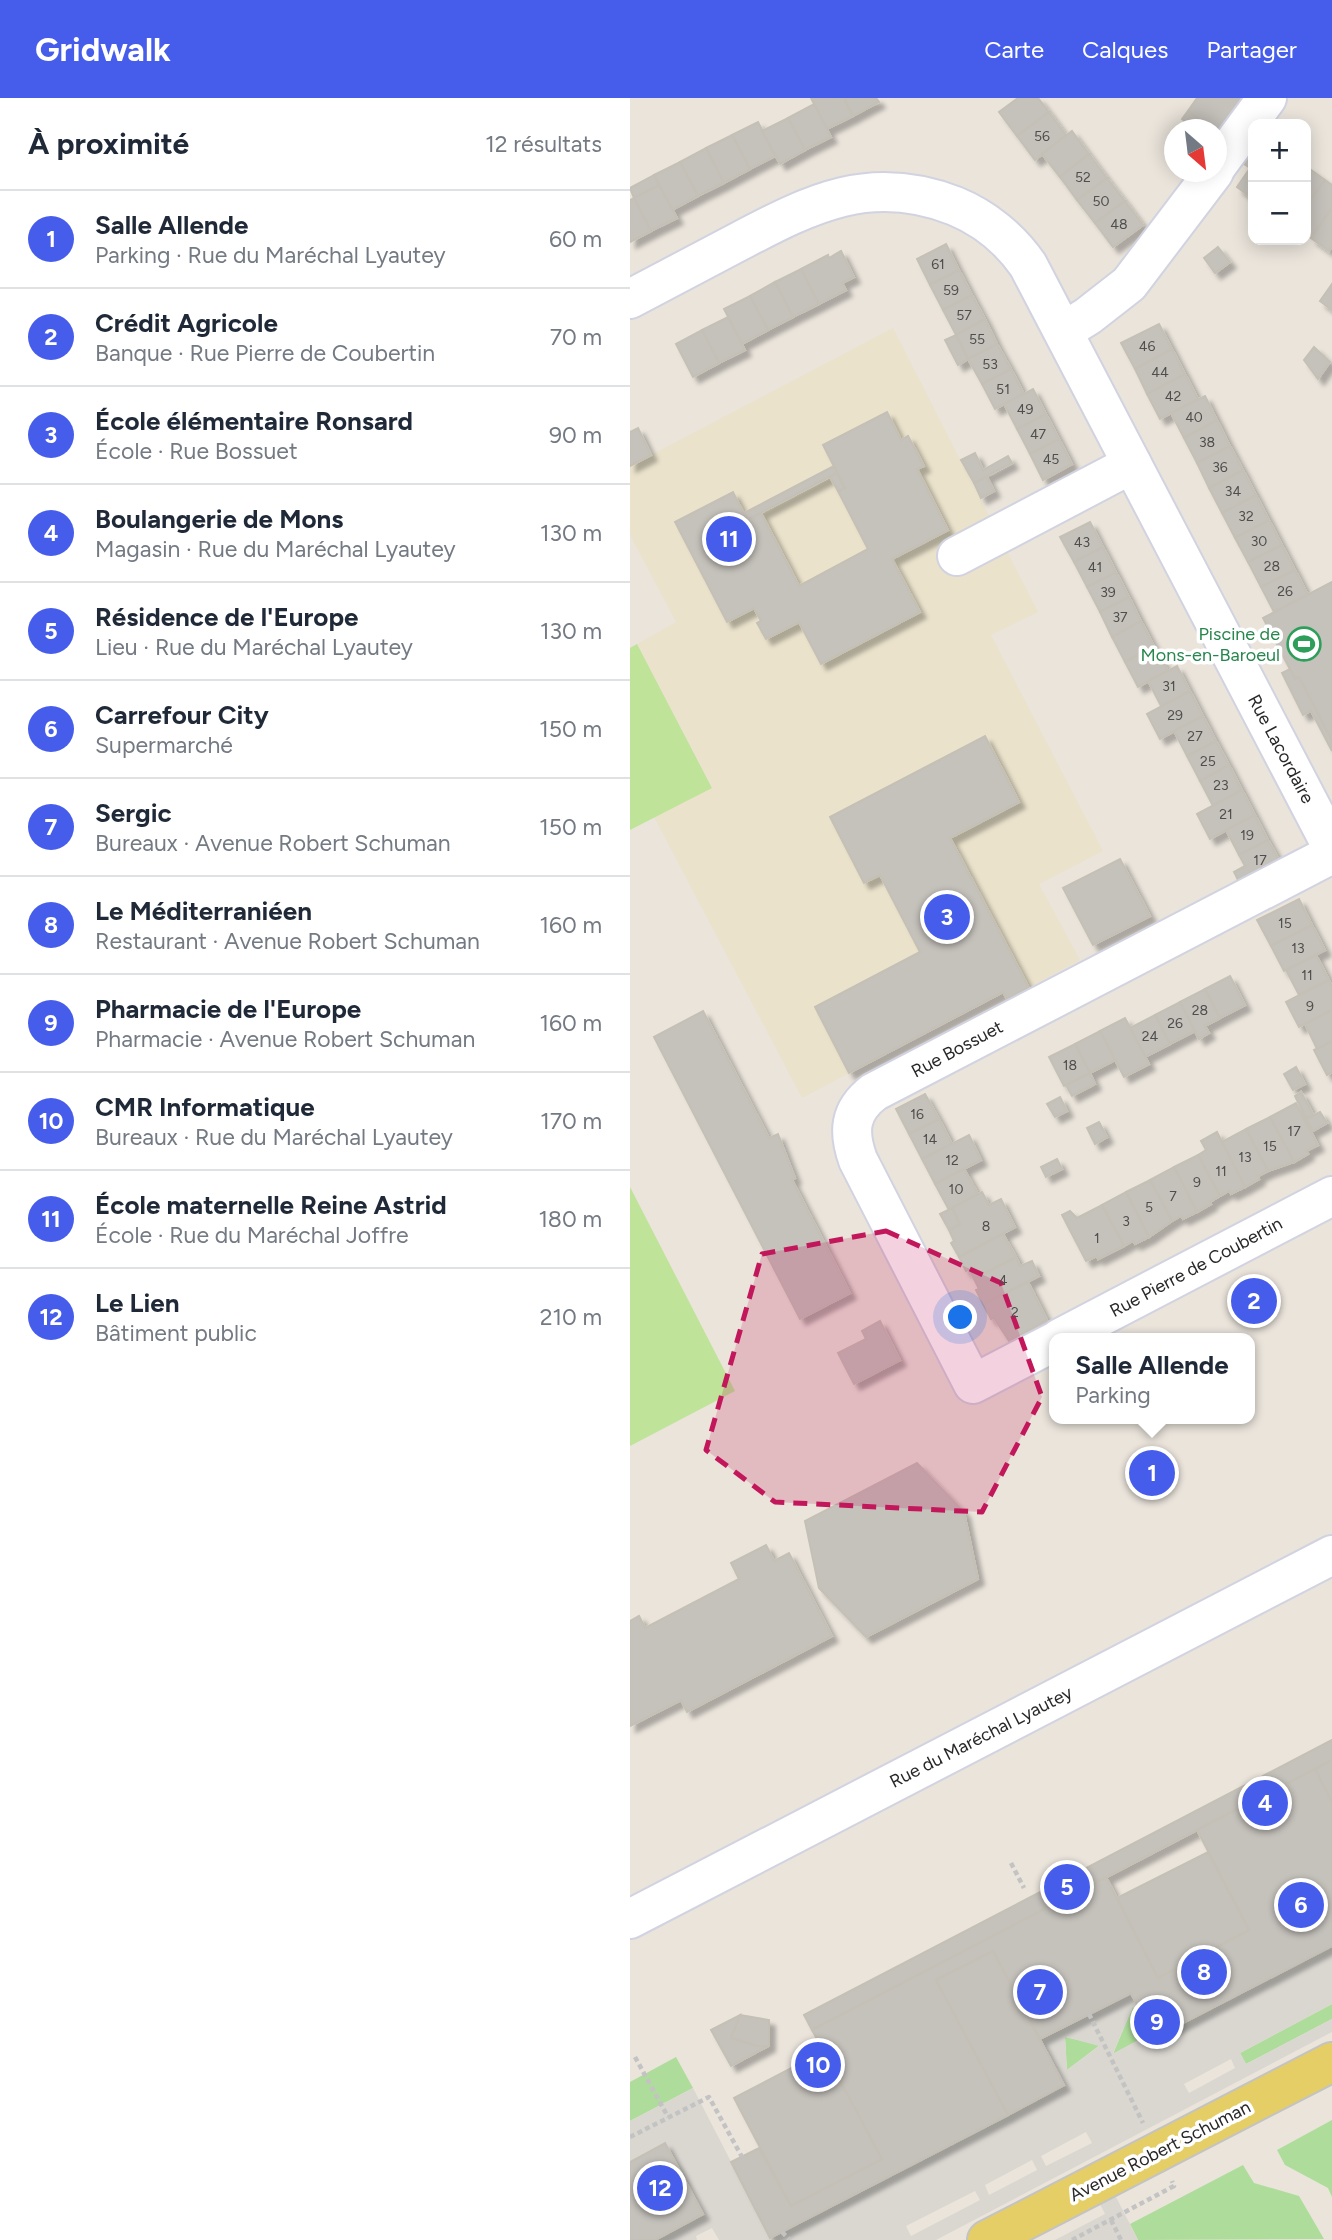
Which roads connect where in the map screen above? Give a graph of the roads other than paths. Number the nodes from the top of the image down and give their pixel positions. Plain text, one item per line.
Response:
1 (1267, 98) edge
2 (1227, 153) edge
3 (1205, 182) edge
4 (630, 299) edge
5 (1063, 331) junction
6 (1132, 464) junction
7 (957, 556) dead end
8 (1332, 847) edge
9 (1332, 854) edge
10 (1332, 1196) edge
11 (1070, 1333) edge
12 (1049, 1345) edge
13 (1332, 1555) edge
14 (630, 1919) edge
15 (1332, 2062) edge
16 (987, 2240) edge

1 - 2 street
3 - 5 street
4 - 5 street, Rue Lacordaire
5 - 6 street, Rue Lacordaire
6 - 7 street
6 - 8 street, Rue Lacordaire
9 - 12 street, Rue Bossuet
10 - 11 street, Rue Pierre de Coubertin
13 - 14 street, Rue du Maréchal Lyautey
15 - 16 main road, Avenue Robert Schuman

